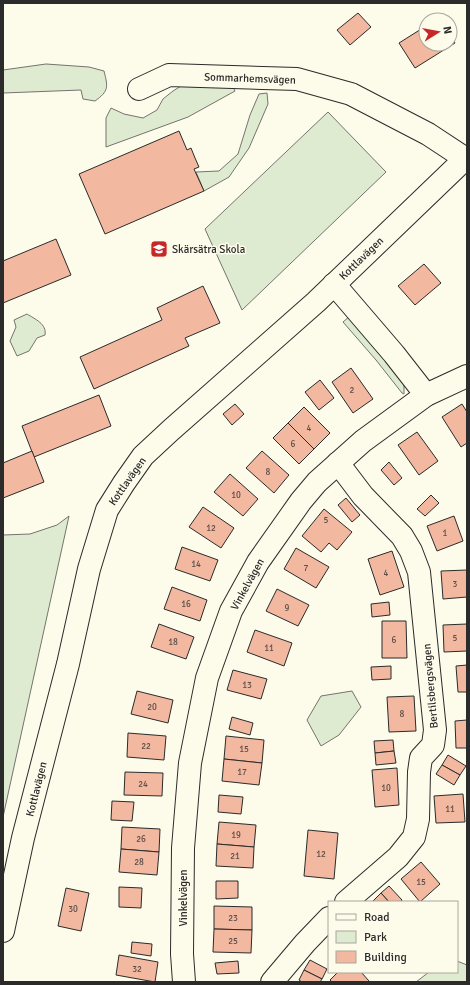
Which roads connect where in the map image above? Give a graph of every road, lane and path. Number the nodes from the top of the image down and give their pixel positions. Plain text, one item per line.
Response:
1 (139, 89) dead end
2 (466, 158) edge
3 (334, 284) junction
4 (467, 376) edge
5 (426, 395) junction
6 (338, 463) junction
7 (347, 901) edge
8 (328, 919) edge
9 (3, 931) edge
10 (184, 982) edge
11 (272, 982) edge

1 - 2 street, Sommarhemsvägen
2 - 3 street, Kottlavägen
3 - 5 street
3 - 9 street, Kottlavägen
4 - 5 street, Vinkelvägen
5 - 6 street, Vinkelvägen
6 - 7 street, Bertilsbergsvägen
6 - 10 street, Vinkelvägen
8 - 11 street

